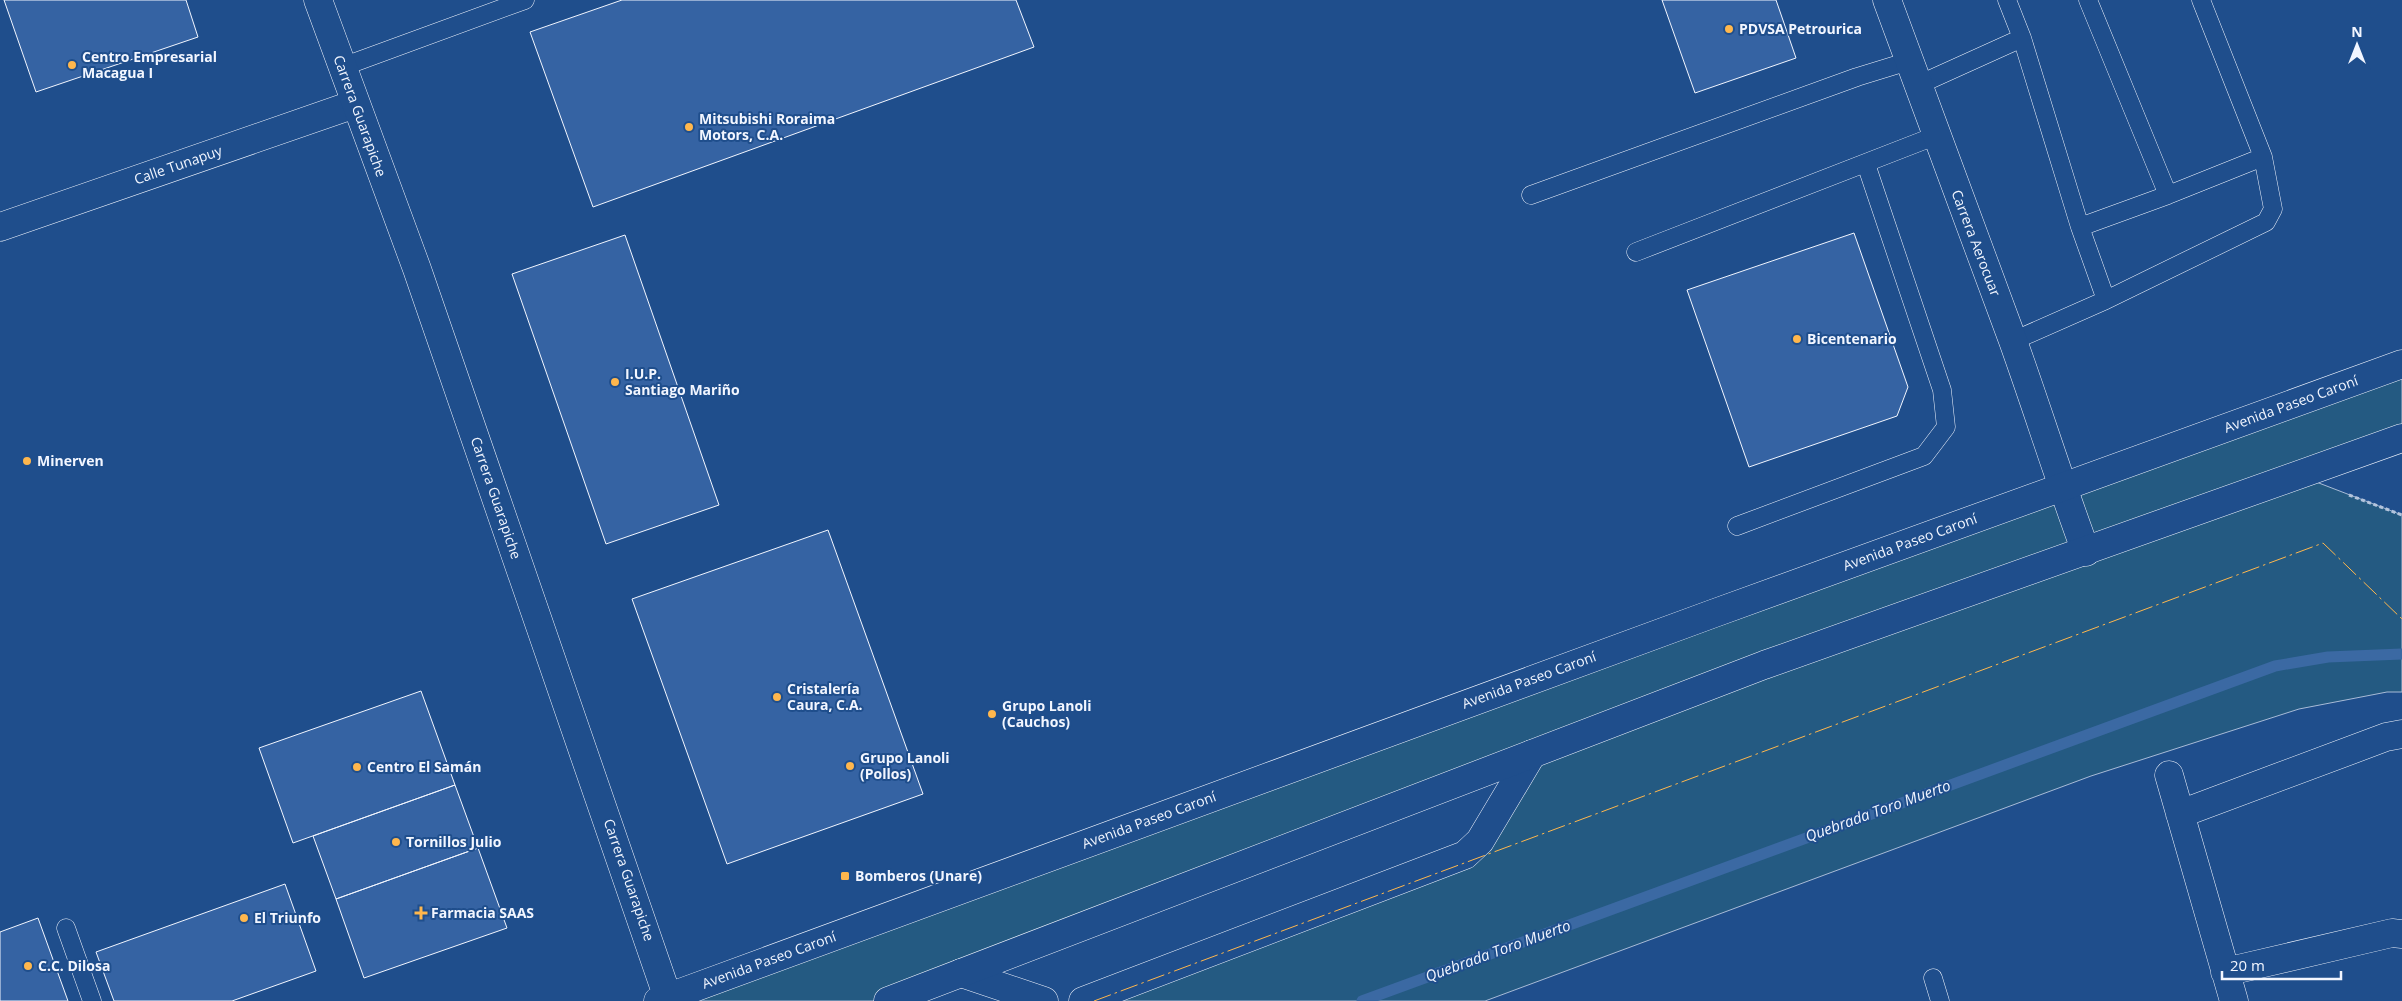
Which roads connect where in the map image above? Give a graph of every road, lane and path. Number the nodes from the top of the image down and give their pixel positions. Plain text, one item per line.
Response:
1 (318, 0) edge
2 (525, 0) edge
3 (1888, 0) edge
4 (2007, 0) edge
5 (2088, 0) edge
6 (2201, 0) edge
7 (2022, 38) junction
8 (342, 67) junction
9 (1914, 73) junction
10 (355, 104) junction
11 (1935, 136) junction
12 (2263, 157) junction
13 (1866, 164) junction
14 (1530, 195) dead end
15 (2168, 195) junction
16 (0, 227) edge
17 (2080, 227) junction
18 (1636, 252) dead end
19 (2106, 300) junction
20 (2013, 342) junction
21 (2402, 364) edge
22 (2402, 438) edge
23 (2062, 488) junction
24 (1737, 526) dead end
25 (2086, 552) junction
26 (2402, 734) edge
27 (1532, 754) junction
28 (2169, 775) dead end
29 (2180, 814) junction
30 (66, 928) dead end
31 (2402, 934) edge
32 (2225, 972) junction
33 (961, 973) junction
34 (1933, 978) dead end
35 (668, 1000) edge
36 (92, 1001) edge
37 (888, 1001) edge
38 (1044, 1001) edge
39 (1083, 1001) edge
40 (1940, 1001) edge
41 (2234, 1001) edge

1 - 8 street, Carrera Guarapiche
2 - 8 lane
3 - 9 street, Carrera Aerocuar
4 - 7 lane
5 - 15 lane
6 - 12 lane
7 - 9 lane
7 - 17 lane
8 - 10 street, Carrera Guarapiche
9 - 11 street, Carrera Aerocuar
9 - 14 lane
10 - 16 street, Calle Tunapuy
10 - 35 street, Carrera Guarapiche
11 - 13 lane
11 - 20 street, Carrera Aerocuar
12 - 15 lane
12 - 19 lane
13 - 18 lane
13 - 24 lane
15 - 17 lane
17 - 19 lane
19 - 20 lane
20 - 23 street, Carrera Aerocuar
21 - 23 street, Avenida Paseo Caroní
22 - 25 street
23 - 25 street, Carrera Aerocuar
23 - 35 street, Avenida Paseo Caroní
25 - 27 street
26 - 29 street
27 - 33 street
27 - 39 street
28 - 29 street
29 - 32 street
30 - 36 lane
31 - 32 street
32 - 41 street
33 - 37 street
33 - 38 street
34 - 40 lane

